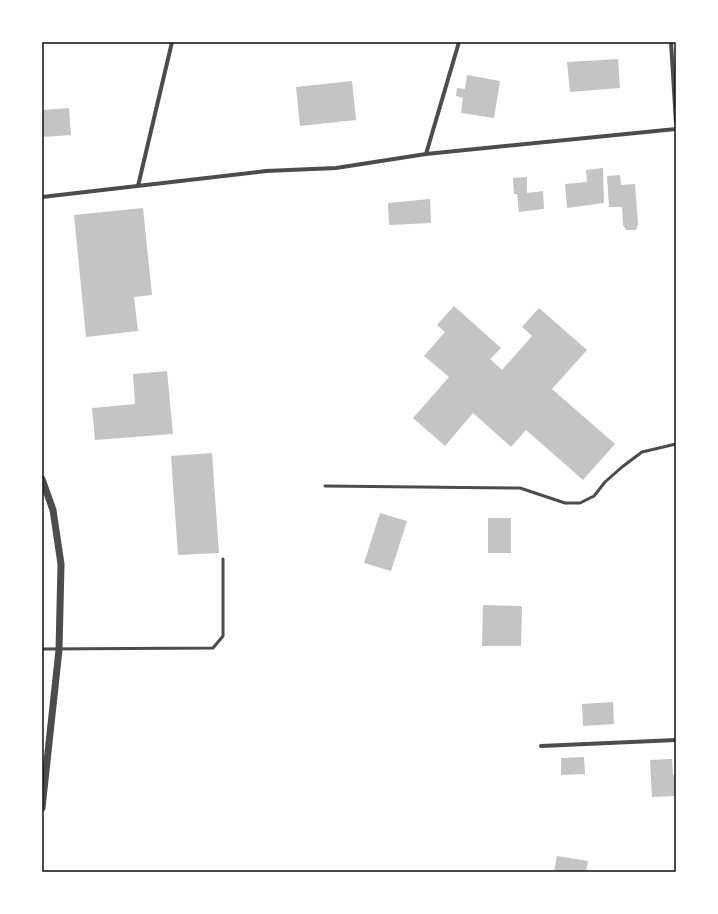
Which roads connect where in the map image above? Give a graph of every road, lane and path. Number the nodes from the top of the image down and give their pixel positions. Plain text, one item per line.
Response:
1 (172, 42) edge
2 (459, 42) edge
3 (671, 42) edge
4 (676, 123) edge
5 (676, 129) edge
6 (426, 154) junction
7 (138, 186) junction
8 (42, 198) edge
9 (676, 444) edge
10 (42, 479) edge
11 (325, 486) dead end
12 (223, 559) dead end
13 (42, 649) edge
14 (59, 650) junction
15 (676, 740) edge
16 (541, 746) dead end
17 (42, 808) edge

1 - 7 street
2 - 6 street
3 - 4 street
5 - 6 street
6 - 7 street
7 - 8 street
9 - 11 lane
10 - 14 street
12 - 14 lane
13 - 14 lane
14 - 17 street
15 - 16 street

